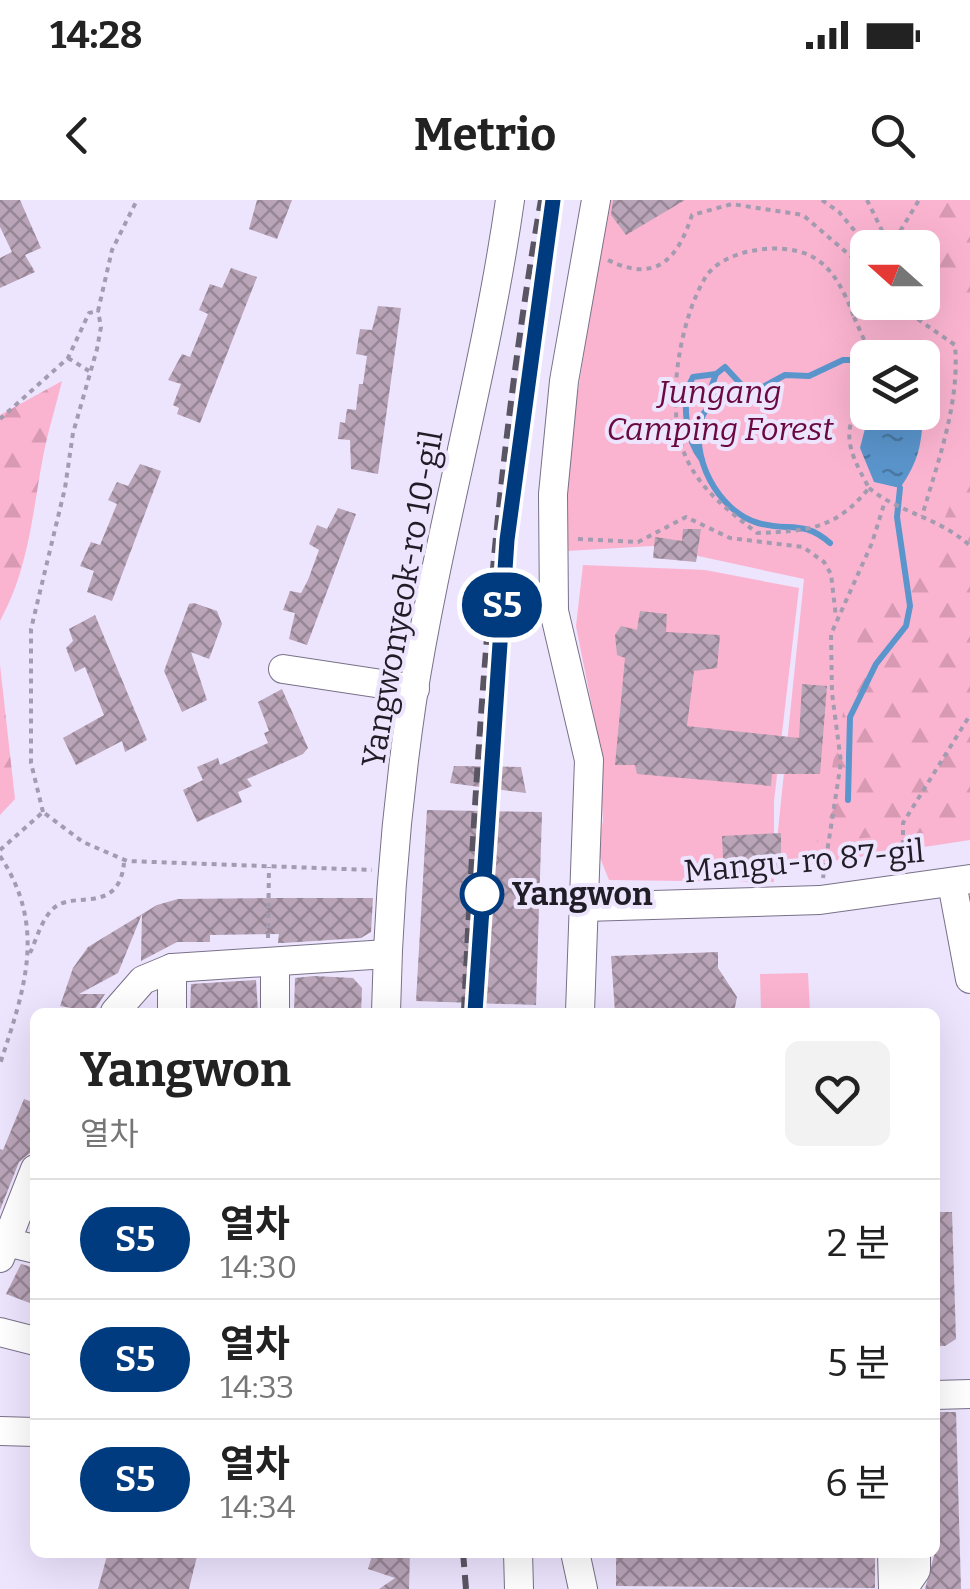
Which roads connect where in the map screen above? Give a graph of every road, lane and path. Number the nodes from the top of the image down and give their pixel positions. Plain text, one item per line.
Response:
1 (137, 200) edge
2 (510, 200) edge
3 (596, 200) edge
4 (752, 200) edge
5 (822, 200) edge
6 (867, 200) edge
7 (919, 200) edge
8 (757, 206) junction
9 (854, 230) edge
10 (882, 230) edge
11 (900, 230) edge
12 (850, 255) edge
13 (606, 259) dead end
14 (850, 308) edge
15 (98, 310) junction
16 (915, 320) edge
17 (68, 358) junction
18 (91, 372) junction
19 (0, 419) edge
20 (850, 426) edge
21 (868, 488) junction
22 (885, 502) junction
23 (922, 516) junction
24 (553, 538) junction
25 (970, 546) edge
26 (836, 617) junction
27 (283, 668) dead end
28 (415, 689) junction
29 (970, 715) edge
30 (44, 812) junction
31 (0, 853) edge
32 (124, 860) junction
33 (269, 866) junction
34 (383, 870) dead end
35 (961, 881) edge
36 (822, 886) dead end
37 (906, 891) junction
38 (584, 907) junction
39 (387, 954) junction
40 (28, 958) junction
41 (271, 962) junction
42 (172, 968) junction
43 (970, 979) edge
44 (118, 1008) edge
45 (172, 1008) edge
46 (276, 1008) edge
47 (386, 1008) edge
48 (580, 1008) edge
49 (0, 1064) edge
50 (30, 1182) edge
51 (30, 1249) edge
52 (3, 1250) edge
53 (0, 1332) edge
54 (30, 1339) edge
55 (970, 1394) edge
56 (940, 1395) edge
57 (0, 1431) edge
58 (30, 1432) edge
59 (518, 1558) edge
60 (576, 1558) edge
61 (892, 1558) edge
62 (916, 1558) edge
63 (519, 1589) edge
64 (582, 1589) edge
65 (893, 1589) edge
66 (903, 1589) edge

1 - 15 path
2 - 28 street, Yangwonyeok-ro 10-gil
3 - 24 street
4 - 8 path
5 - 9 path
6 - 10 path
7 - 11 path
8 - 12 path
8 - 13 path
14 - 21 path
15 - 17 path
15 - 18 path
16 - 23 path
17 - 18 path
17 - 19 path
18 - 30 path
20 - 21 path
21 - 22 path
22 - 23 path
22 - 26 path
23 - 25 path
24 - 26 path
24 - 38 street
26 - 36 path
27 - 28 street
28 - 39 street, Yangwonyeok-ro 10-gil
29 - 37 path
30 - 31 path
30 - 32 path
31 - 40 path
32 - 33 path
32 - 40 path
33 - 34 path
33 - 41 path
35 - 37 street, Mangu-ro 87-gil
35 - 43 street
37 - 38 street, Mangu-ro 87-gil
38 - 48 street
39 - 41 street
39 - 47 street, Yangwonyeok-ro 10-gil
40 - 49 path
41 - 42 street
41 - 46 street
42 - 44 street
42 - 45 street
50 - 52 street
51 - 52 street
53 - 54 street
55 - 56 street
57 - 58 street
59 - 63 street
60 - 64 street
61 - 65 street
62 - 66 street

